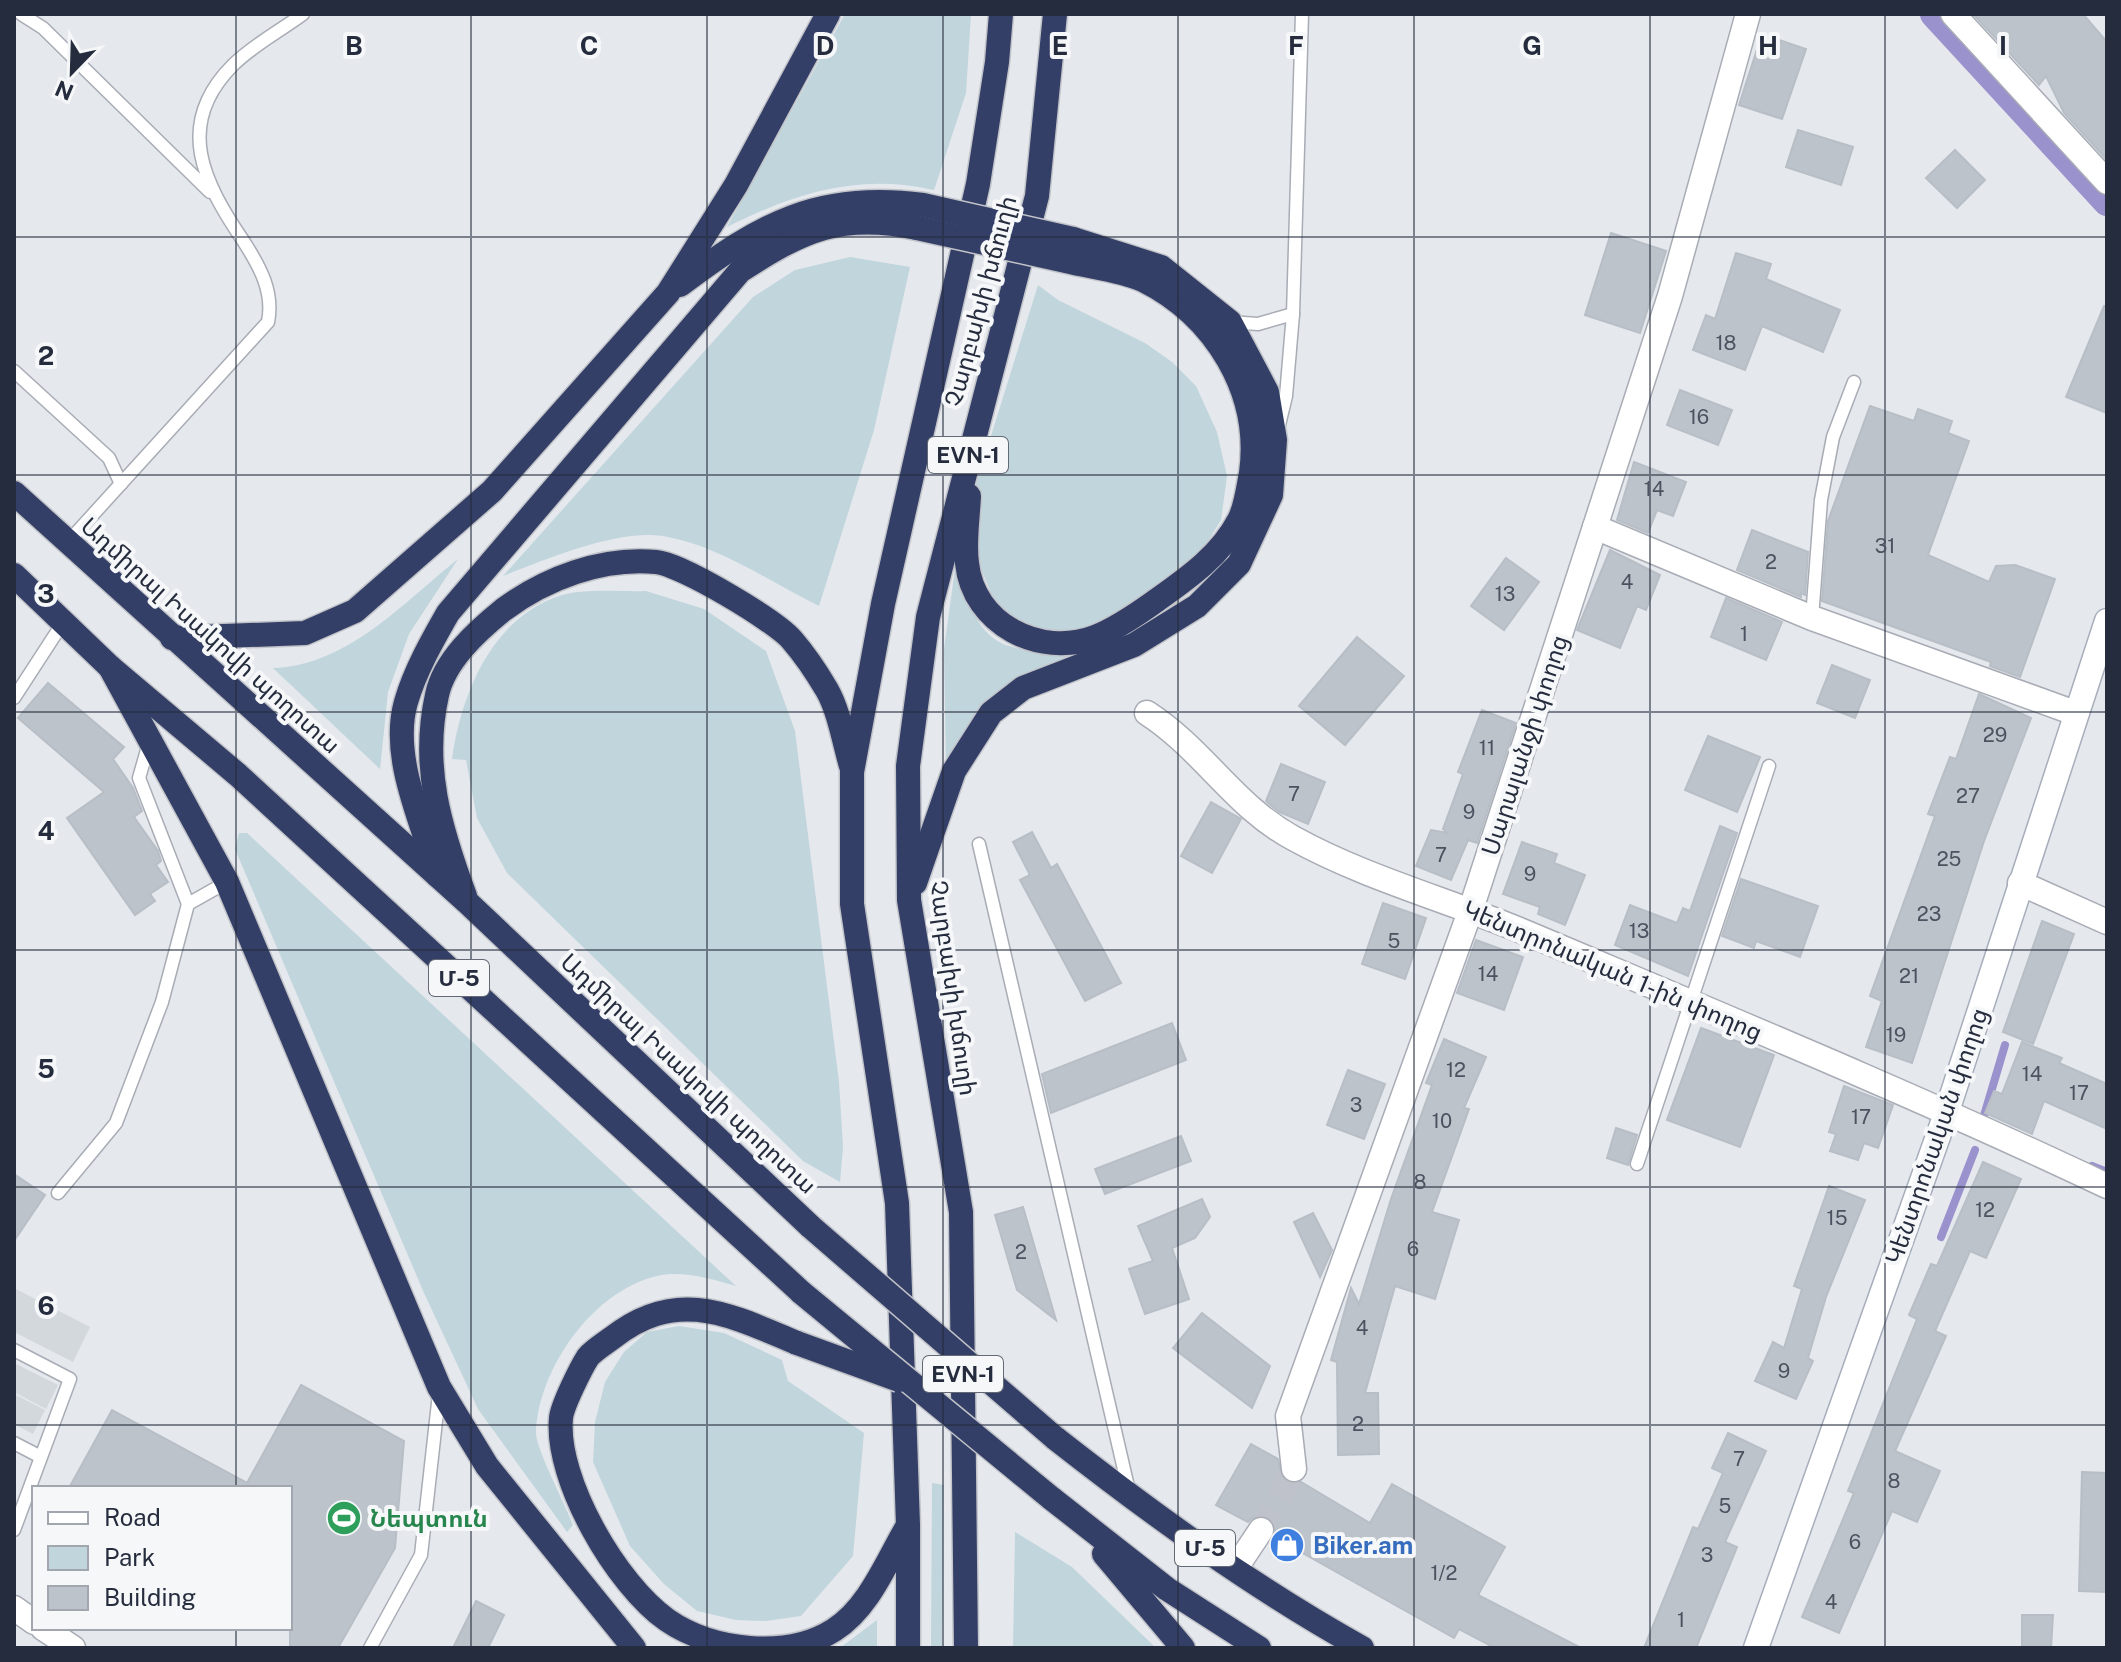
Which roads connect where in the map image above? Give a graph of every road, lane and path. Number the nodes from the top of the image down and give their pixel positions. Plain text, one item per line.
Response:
1 (21, 14) edge
2 (303, 14) edge
3 (828, 14) edge
4 (1001, 14) edge
5 (1055, 14) edge
6 (1302, 14) edge
7 (1748, 14) edge
8 (1953, 14) edge
9 (2107, 182) edge
10 (212, 195) junction
11 (920, 217) junction
12 (1070, 250) junction
13 (668, 293) junction
14 (1293, 314) junction
15 (1230, 322) junction
16 (14, 371) edge
17 (1854, 382) dead end
18 (1275, 440) junction
19 (971, 445) junction
20 (121, 484) junction
21 (14, 493) edge
22 (1595, 527) junction
23 (68, 542) junction
24 (14, 575) edge
25 (1812, 618) junction
26 (64, 621) junction
27 (2107, 621) edge
28 (172, 638) junction
29 (110, 667) junction
30 (14, 698) edge
31 (1147, 713) dead end
32 (2075, 713) junction
33 (151, 736) junction
34 (1769, 766) dead end
35 (852, 772) junction
36 (979, 844) dead end
37 (438, 876) junction
38 (227, 882) junction
39 (2020, 883) junction
40 (909, 900) junction
41 (467, 902) junction
42 (188, 904) junction
43 (1471, 909) junction
44 (2107, 922) edge
45 (1693, 1003) junction
46 (1947, 1111) junction
47 (1637, 1164) dead end
48 (2107, 1186) edge
49 (58, 1193) dead end
50 (14, 1350) edge
51 (439, 1387) junction
52 (916, 1387) junction
53 (14, 1443) edge
54 (39, 1456) junction
55 (1294, 1469) tunnel mouth
56 (1131, 1498) junction
57 (1071, 1515) junction
58 (908, 1525) junction
59 (14, 1530) edge
60 (1261, 1530) tunnel mouth
61 (1235, 1569) junction
62 (14, 1608) edge
63 (32, 1621) edge
64 (46, 1630) edge
65 (73, 1648) edge
66 (370, 1648) edge
67 (633, 1648) edge
68 (908, 1648) edge
69 (966, 1648) edge
70 (1183, 1648) edge
71 (1259, 1648) edge
72 (1362, 1648) edge
73 (1756, 1648) edge

1 - 10 lane
2 - 10 lane
3 - 13 highway
4 - 35 highway, Չարբախի խճուղի / EVN-1
5 - 19 highway, Չարբախի խճուղի / EVN-1
6 - 14 lane
7 - 22 street, Սարալանջի փողոց
8 - 9 street
10 - 20 lane
11 - 12 highway, bridge
11 - 13 highway
11 - 37 highway
12 - 15 highway
12 - 19 highway
13 - 28 highway
14 - 15 lane
14 - 18 lane
15 - 18 highway
16 - 20 lane
17 - 25 lane
18 - 40 highway
19 - 40 highway, Չարբախի խճուղի / EVN-1
20 - 23 lane
21 - 23 highway, Ադմիրալ Իսակովի պողոտա / Մ-5
22 - 25 street
22 - 43 street, Սարալանջի փողոց
23 - 28 highway, Ադմիրալ Իսակովի պողոտա / Մ-5
24 - 26 highway, Մ-5
25 - 32 street
26 - 29 highway, Մ-5
26 - 30 lane
27 - 32 street, Կենտրոնական փողոց
28 - 37 highway, Ադմիրալ Իսակովի պողոտա / Մ-5
29 - 33 highway
29 - 52 highway, Մ-5, bridge
31 - 43 street, Կենտրոնական 1-ին փողոց
32 - 39 street, Կենտրոնական փողոց
33 - 38 highway
33 - 42 lane
34 - 45 lane
35 - 41 highway
35 - 58 highway, Չարբախի խճուղի / EVN-1
36 - 56 lane
37 - 41 highway, Ադմիրալ Իսակովի պողոտա / Մ-5
38 - 42 lane
38 - 51 highway
39 - 44 street
39 - 46 street, Կենտրոնական փողոց
40 - 69 highway, Չարբախի խճուղի / EVN-1
41 - 56 highway, Ադմիրալ Իսակովի պողոտա / Մ-5, bridge
42 - 49 lane
43 - 45 street, Կենտրոնական 1-ին փողոց
43 - 55 street, Սարալանջի փողոց
45 - 46 street, Կենտրոնական 1-ին փողոց
45 - 47 lane
46 - 48 street, Կենտրոնական 1-ին փողոց
46 - 73 street, Կենտրոնական փողոց
50 - 54 lane
51 - 66 lane
51 - 67 highway
52 - 57 highway, Մ-5, bridge
52 - 58 highway, bridge
53 - 54 lane
54 - 59 lane
56 - 61 highway, Ադմիրալ Իսակովի պողոտա / Մ-5
57 - 70 highway
57 - 71 highway, Մ-5
58 - 68 highway, Չարբախի խճուղի / EVN-1
60 - 61 street
61 - 72 highway, Ադմիրալ Իսակովի պողոտա / Մ-5
62 - 63 street
64 - 65 street

